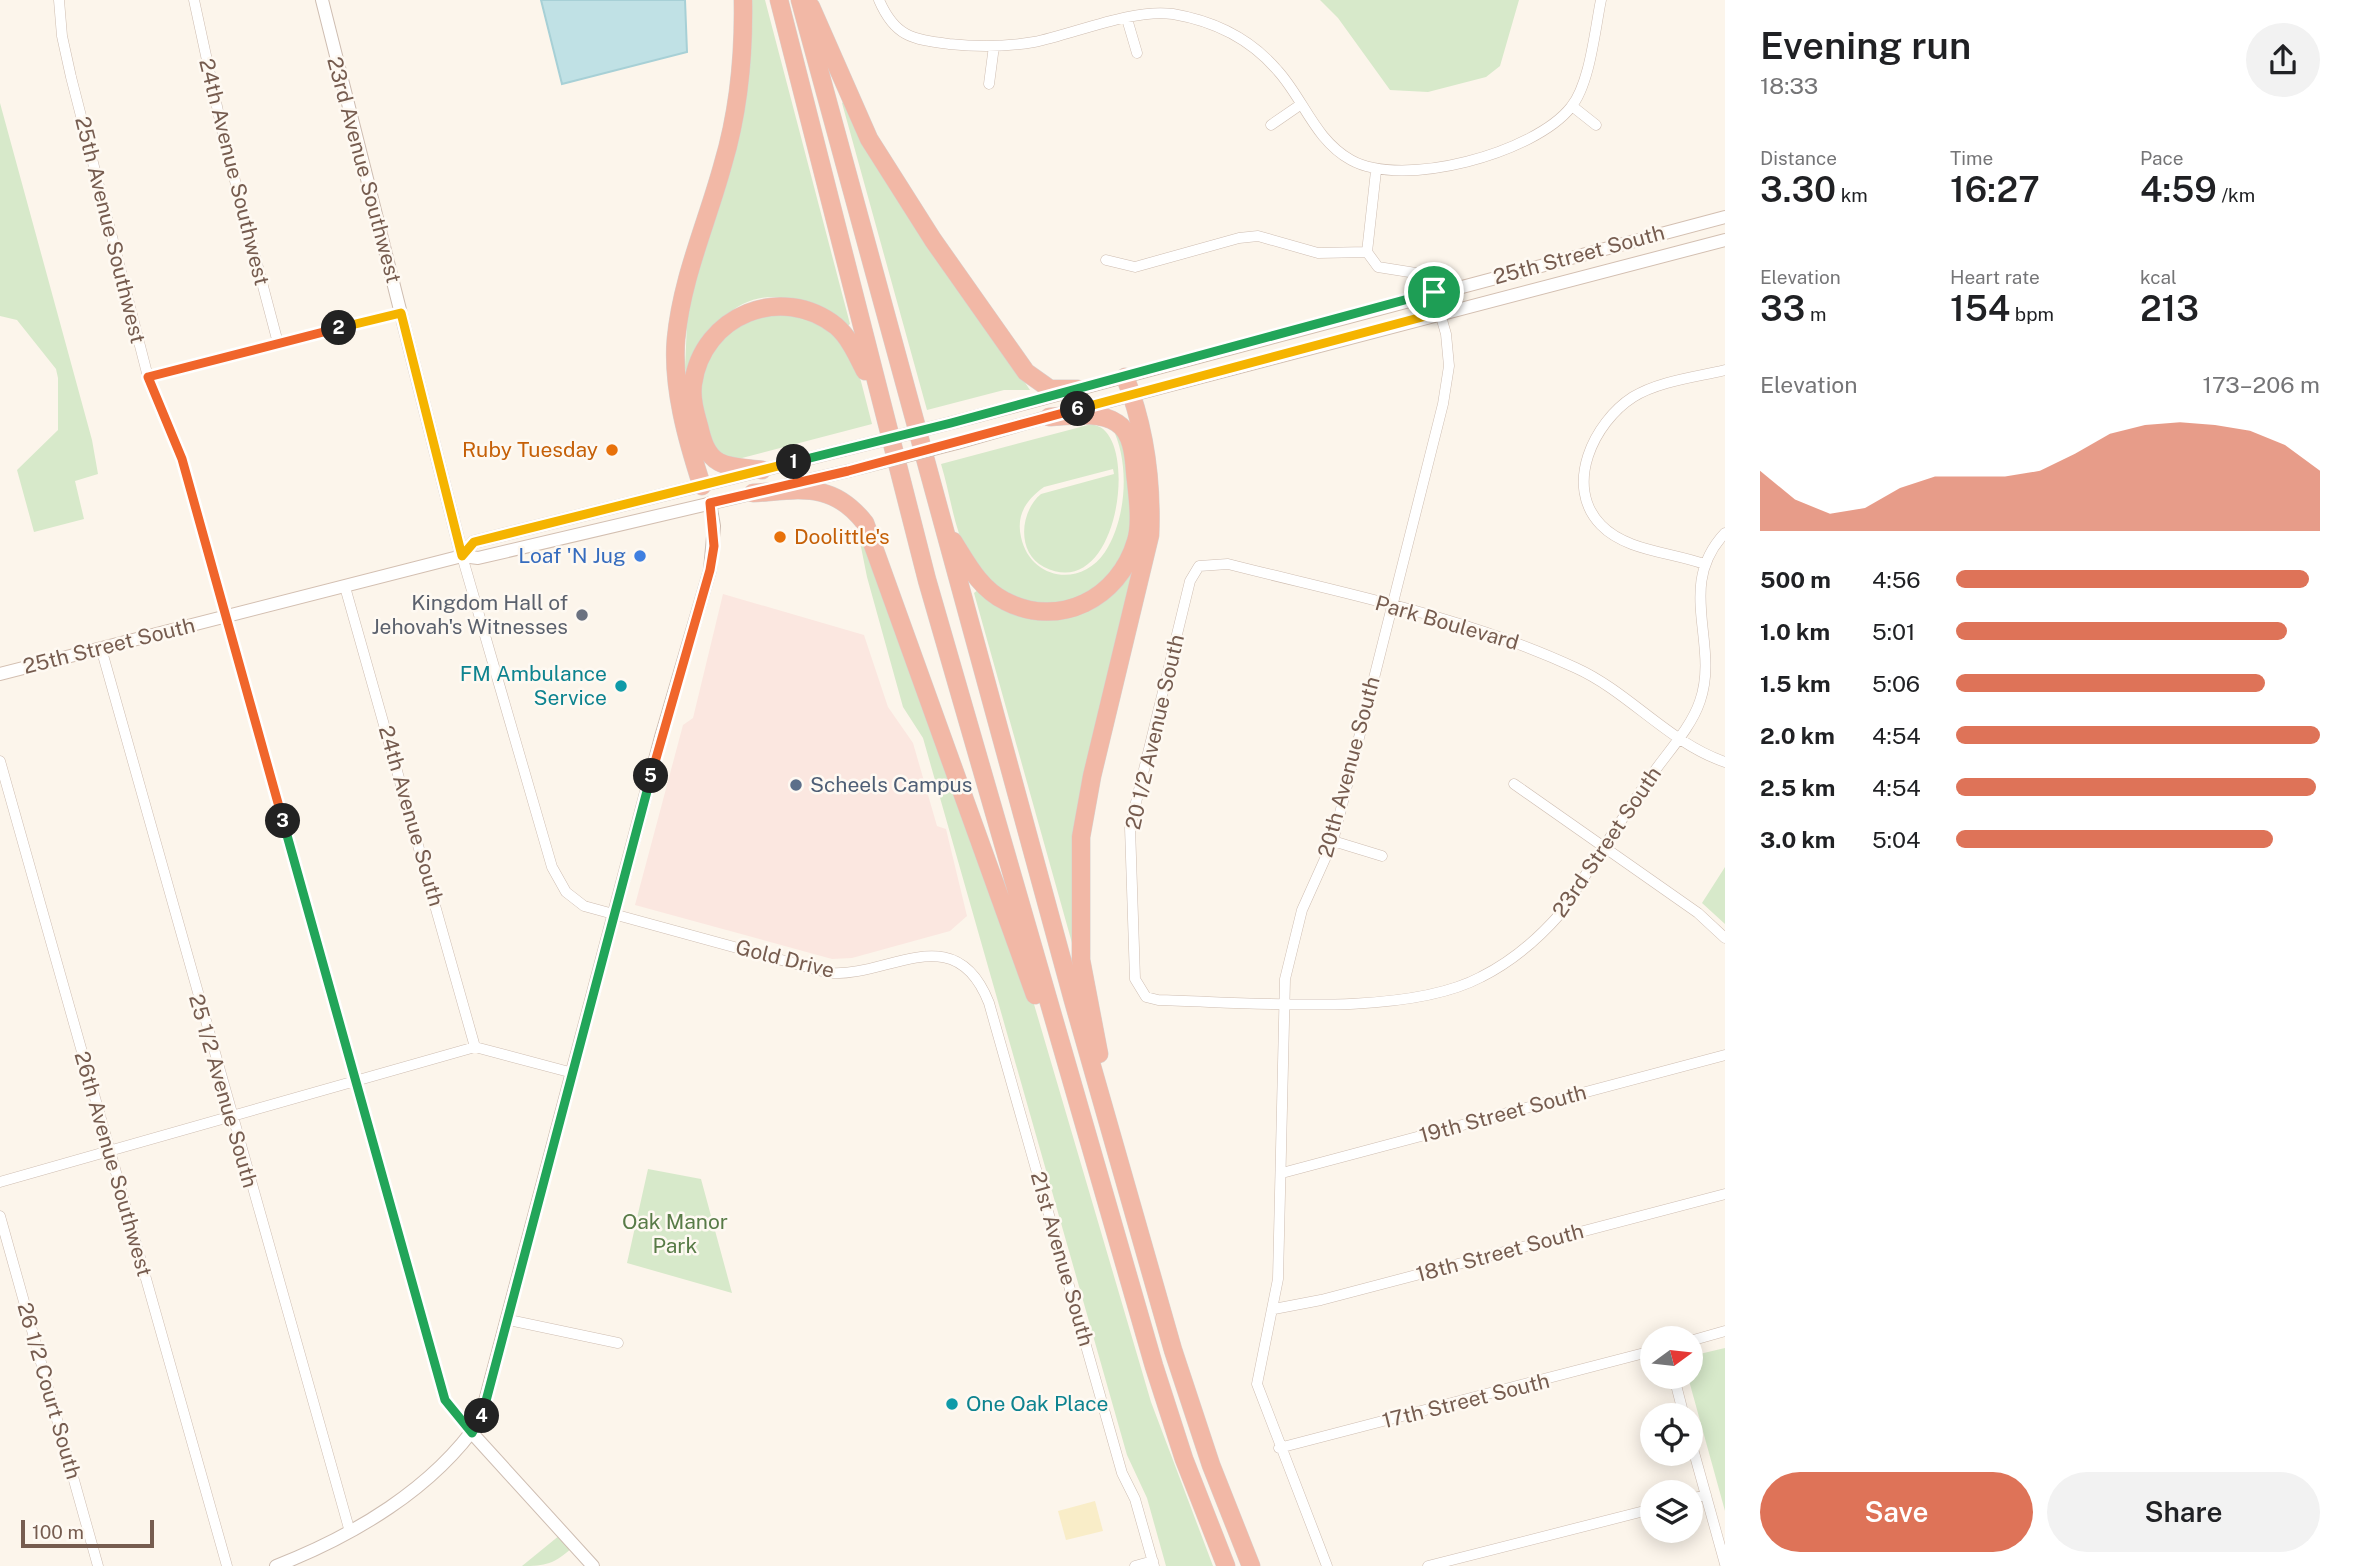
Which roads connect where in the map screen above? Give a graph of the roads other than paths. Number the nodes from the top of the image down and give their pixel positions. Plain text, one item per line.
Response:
1 (59, 0) edge
2 (194, 0) edge
3 (322, 0) edge
4 (743, 0) edge
5 (779, 0) edge
6 (800, 0) edge
7 (808, 0) edge
8 (879, 0) edge
9 (1601, 0) edge
10 (1127, 19) junction
11 (994, 46) junction
12 (1137, 53) dead end
13 (989, 84) dead end
14 (1300, 105) junction
15 (1572, 106) junction
16 (1271, 125) dead end
17 (1596, 125) dead end
18 (1376, 171) junction
19 (1725, 217) edge
20 (1725, 240) edge
21 (1367, 252) junction
22 (1106, 260) dead end
23 (1434, 292) junction
24 (1441, 312) junction
25 (401, 313) junction
26 (278, 343) junction
27 (1725, 370) edge
28 (148, 377) junction
29 (1125, 377) junction
30 (1078, 389) junction
31 (1132, 395) junction
32 (883, 411) junction
33 (1049, 417) junction
34 (762, 470) junction
35 (702, 486) junction
36 (753, 493) junction
37 (710, 503) junction
38 (943, 523) junction
39 (1725, 533) edge
40 (462, 556) junction
41 (1704, 564) junction
42 (345, 587) junction
43 (1391, 606) junction
44 (225, 617) junction
45 (1181, 618) joint
46 (101, 648) junction
47 (0, 674) edge
48 (1679, 736) junction
49 (0, 761) edge
50 (1725, 762) edge
51 (1514, 784) dead end
52 (1333, 841) junction
53 (1604, 847) junction
54 (1382, 856) dead end
55 (615, 915) junction
56 (1132, 929) joint
57 (1725, 938) edge
58 (955, 962) joint
59 (1284, 1003) junction
60 (475, 1046) junction
61 (1725, 1055) edge
62 (573, 1073) junction
63 (356, 1080) junction
64 (231, 1117) junction
65 (1087, 1140) junction
66 (109, 1152) junction
67 (1121, 1168) junction
68 (1282, 1172) junction
69 (0, 1182) edge
70 (1725, 1194) edge
71 (0, 1216) edge
72 (1274, 1309) junction
73 (509, 1320) junction
74 (1725, 1332) edge
75 (1703, 1338) edge
76 (618, 1343) dead end
77 (1640, 1354) edge
78 (472, 1433) junction
79 (1279, 1448) junction
80 (1698, 1466) edge
81 (1706, 1495) junction
82 (1703, 1496) edge
83 (1640, 1511) edge
84 (349, 1532) junction
85 (1153, 1564) edge
86 (1725, 1564) edge
87 (98, 1566) edge
88 (227, 1566) edge
89 (276, 1566) edge
90 (593, 1566) edge
91 (1135, 1566) edge
92 (1226, 1566) edge
93 (1251, 1566) edge
94 (1327, 1566) edge
95 (1428, 1566) edge

1 - 28 street, 25th Avenue Southwest
2 - 26 street, 24th Avenue Southwest
3 - 25 main road, 23rd Avenue Southwest
4 - 35 highway
5 - 32 highway
6 - 38 highway
7 - 30 highway
8 - 11 street
9 - 15 street
10 - 11 street
10 - 12 street
10 - 14 street
11 - 13 street
14 - 16 street
14 - 18 street
15 - 17 street
15 - 18 street
18 - 21 street
19 - 23 main road, 25th Street South
20 - 24 main road, 25th Street South
21 - 22 street
21 - 23 street
23 - 24 street, 20th Avenue South
23 - 29 main road, 25th Street South
24 - 31 main road, 25th Street South
24 - 43 street, 20th Avenue South
25 - 26 street
25 - 40 main road, 23rd Avenue Southwest
26 - 28 street
27 - 41 street
28 - 44 street, 25th Avenue Southwest
29 - 30 main road, 25th Street South
29 - 31 highway
30 - 34 main road, 25th Street South, bridge
31 - 33 main road, 25th Street South
31 - 67 highway
32 - 34 highway
32 - 65 highway
33 - 36 main road, 25th Street South, bridge
33 - 38 highway
34 - 35 main road, 25th Street South
35 - 37 main road
35 - 40 main road, 25th Street South
36 - 37 main road, 25th Street South
36 - 65 highway
37 - 40 main road, 25th Street South
37 - 55 main road
38 - 67 highway
39 - 41 street, 23rd Street South
40 - 42 main road, 25th Street South
40 - 55 street, 23rd Avenue Southwest
41 - 48 street, 23rd Street South
42 - 44 main road, 25th Street South
42 - 60 street, 24th Avenue South
43 - 45 street, Park Boulevard
43 - 48 street, Park Boulevard
43 - 52 street, 20th Avenue South
44 - 46 main road, 25th Street South
44 - 63 street, 25th Avenue Southwest
45 - 56 street, 20 1/2 Avenue South
46 - 47 main road, 25th Street South
46 - 64 street, 25 1/2 Avenue South
48 - 50 street, Park Boulevard
48 - 53 street, 23rd Street South
49 - 66 street, 26th Avenue Southwest
51 - 53 street
52 - 54 street
52 - 59 street, 20th Avenue South
53 - 57 street
53 - 59 street, 23rd Street South
55 - 58 street, Gold Drive
55 - 62 main road
56 - 59 street, 23rd Street South
58 - 85 street, 21st Avenue South
59 - 68 street, 20th Avenue South
60 - 62 street
60 - 63 street
61 - 68 street, 19th Street South
62 - 73 main road
63 - 64 street
63 - 78 street, 25th Avenue Southwest
64 - 66 street
64 - 84 street, 25 1/2 Avenue South
65 - 92 highway
66 - 69 street
66 - 88 street, 26th Avenue Southwest
67 - 93 highway
68 - 72 street, 20th Avenue South
70 - 72 street, 18th Street South
71 - 87 street, 26 1/2 Court South
72 - 79 street, 20th Avenue South
73 - 76 street
73 - 78 main road
74 - 75 street
77 - 79 street, 17th Street South
78 - 84 main road
78 - 90 main road
79 - 94 street, 20th Avenue South
80 - 81 street
81 - 82 street
81 - 86 street
83 - 95 street
84 - 89 main road
85 - 91 street

